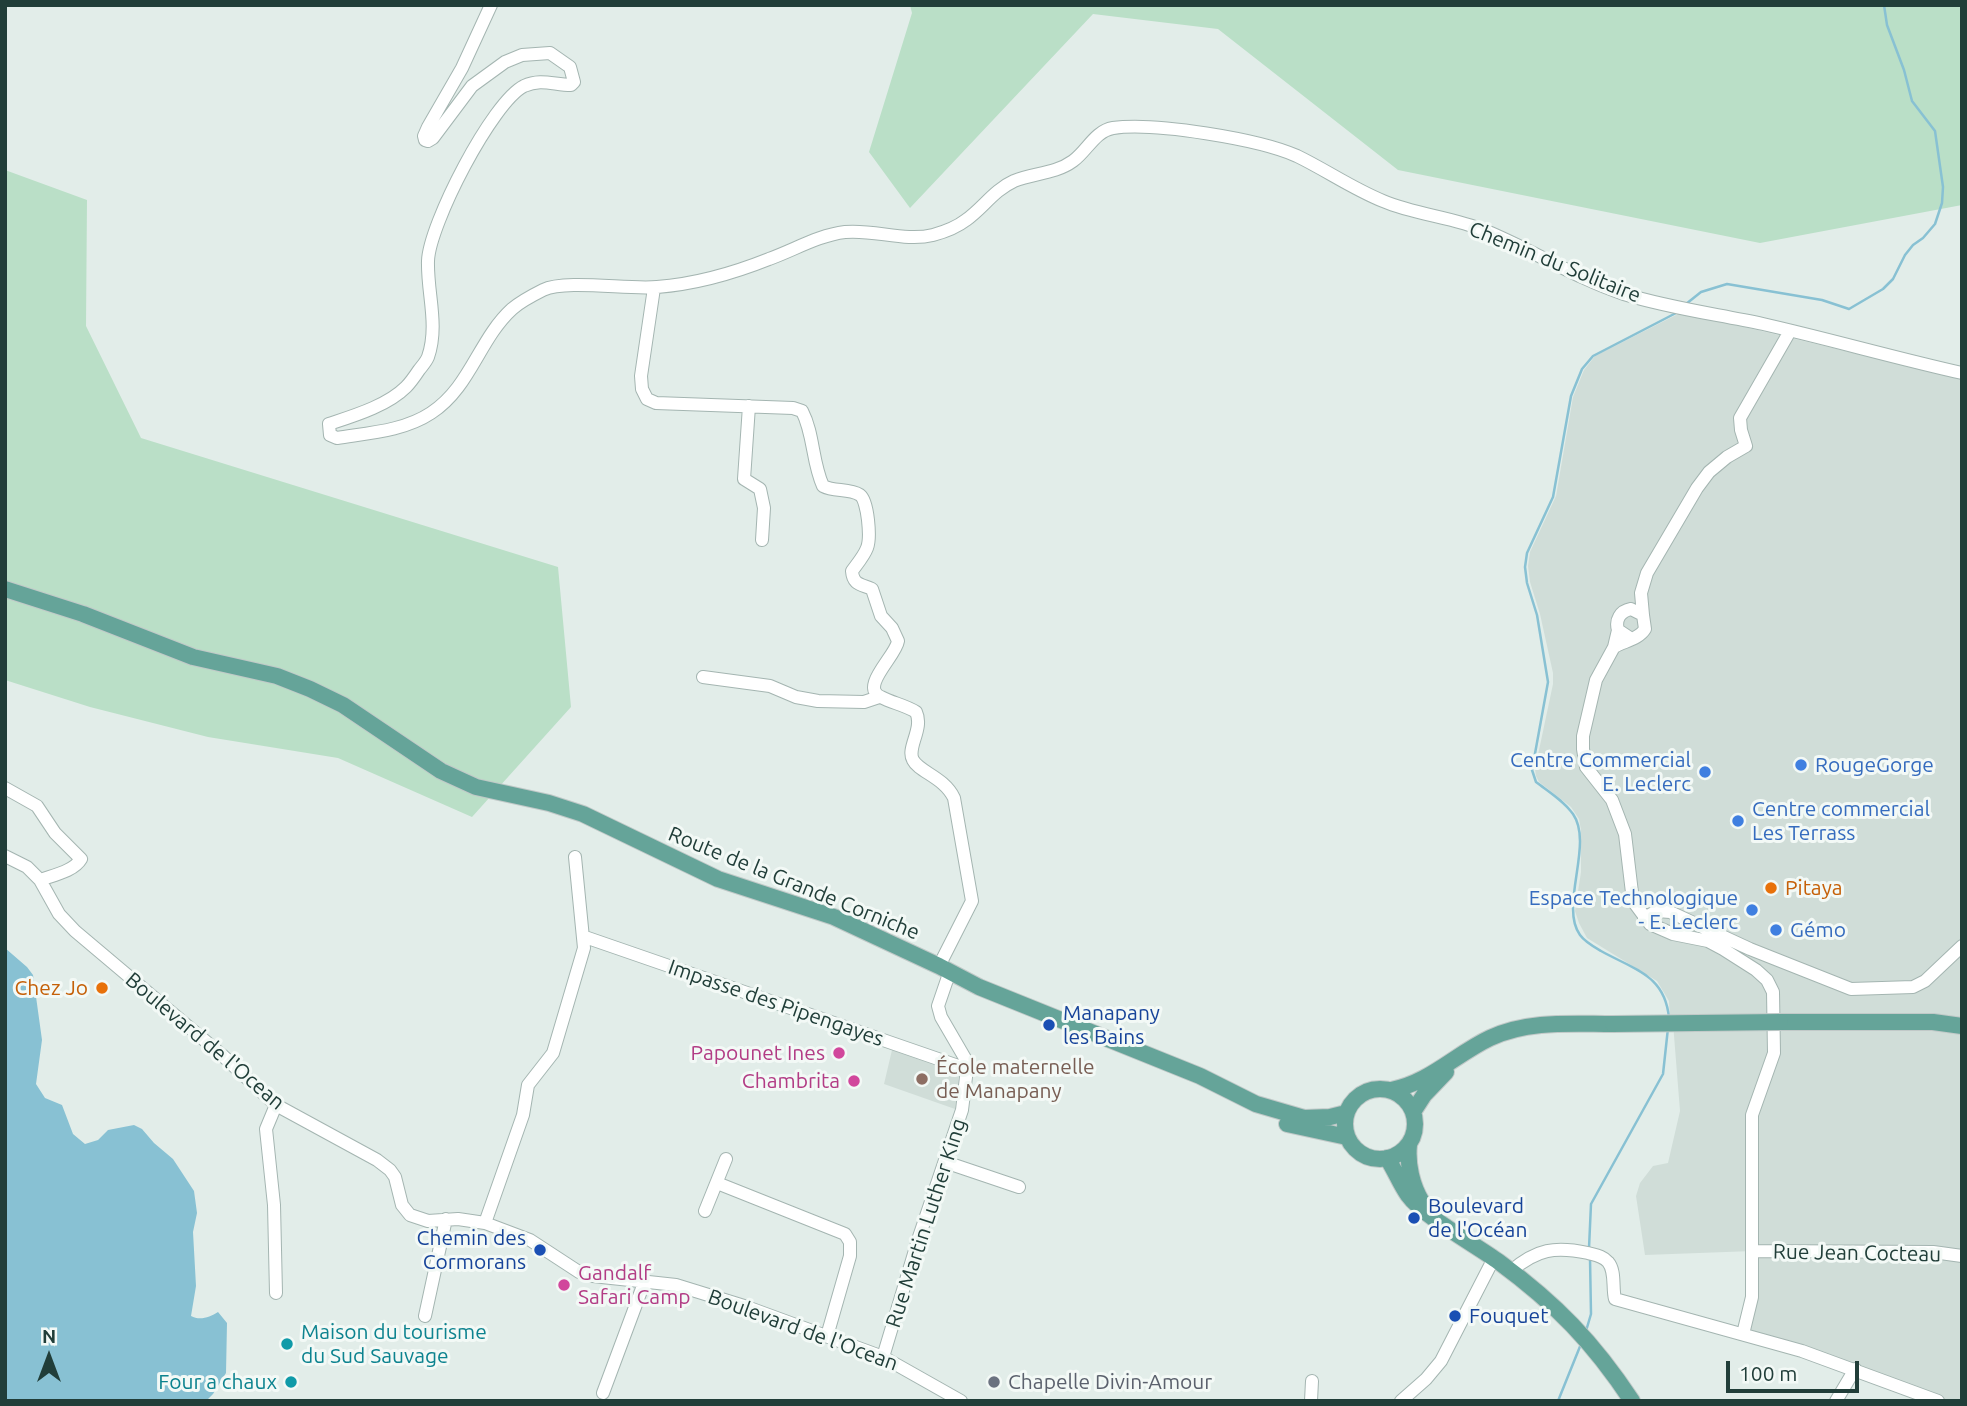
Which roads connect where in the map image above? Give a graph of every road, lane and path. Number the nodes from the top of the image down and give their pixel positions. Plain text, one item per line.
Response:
1 (491, 5) edge
2 (654, 288) junction
3 (1790, 331) junction
4 (1962, 373) edge
5 (749, 406) junction
6 (762, 540) dead end
7 (5, 589) edge
8 (1641, 593) junction
9 (1626, 610) junction
10 (1643, 615) junction
11 (1618, 630) junction
12 (1630, 638) junction
13 (1615, 647) junction
14 (703, 677) dead end
15 (879, 697) junction
16 (5, 788) edge
17 (5, 856) edge
18 (575, 857) dead end
19 (40, 880) junction
20 (1644, 918) junction
21 (585, 937) junction
22 (1962, 946) edge
23 (945, 968) junction
24 (1962, 1017) edge
25 (1933, 1022) junction
26 (1962, 1026) edge
27 (1474, 1047) junction
28 (967, 1069) junction
29 (1391, 1090) junction
30 (1256, 1104) junction
31 (276, 1105) junction
32 (1413, 1112) junction
33 (1346, 1113) junction
34 (1347, 1137) junction
35 (1409, 1144) junction
36 (1387, 1158) junction
37 (726, 1159) dead end
38 (945, 1162) junction
39 (717, 1183) junction
40 (1019, 1187) dead end
41 (705, 1211) dead end
42 (1431, 1215) junction
43 (446, 1219) junction
44 (485, 1223) junction
45 (1753, 1251) junction
46 (1962, 1256) edge
47 (1494, 1258) junction
48 (1511, 1271) junction
49 (644, 1283) junction
50 (275, 1293) dead end
51 (425, 1316) dead end
52 (1743, 1334) junction
53 (827, 1336) junction
54 (883, 1357) junction
55 (1855, 1369) junction
56 (1312, 1381) dead end
57 (603, 1393) dead end
58 (959, 1400) edge
59 (1311, 1401) edge
60 (1401, 1401) edge
61 (1632, 1401) edge
62 (1836, 1401) edge
63 (1938, 1401) edge

1 - 2 street, Chemin du Solitaire
2 - 3 street, Chemin du Solitaire
2 - 5 street
3 - 4 street, Chemin du Solitaire
3 - 8 street
5 - 6 street
5 - 15 street
7 - 23 main road, Route de la Grande Corniche
8 - 9 street
8 - 10 street
9 - 10 street
9 - 11 street
10 - 12 street
11 - 12 street
11 - 13 street
12 - 13 street
13 - 20 street
14 - 15 street
15 - 23 street
16 - 19 street
17 - 19 street, Boulevard de l'Ocean
18 - 21 street
19 - 31 street, Boulevard de l'Ocean
20 - 22 street
20 - 45 street, Rue Jean Cocteau
21 - 28 street, Impasse des Pipengayes
21 - 44 street
23 - 28 street
23 - 30 main road, Route de la Grande Corniche
24 - 25 main road
25 - 26 main road
25 - 27 main road, bridge
27 - 29 main road
27 - 32 main road
28 - 38 street, Rue Martin Luther King
29 - 32 main road
29 - 33 main road
30 - 33 main road, Route de la Grande Corniche
30 - 34 main road, Route de la Grande Corniche
31 - 43 street, Boulevard de l'Ocean
31 - 50 street
32 - 35 main road
33 - 34 main road
34 - 36 main road
35 - 36 main road
35 - 42 main road
36 - 42 main road
37 - 39 street
38 - 40 street
38 - 54 street, Rue Martin Luther King
39 - 41 street
39 - 53 street
42 - 47 main road
43 - 44 street, Boulevard de l'Ocean
43 - 51 street
44 - 49 street, Boulevard de l'Ocean
45 - 46 street, Rue Jean Cocteau
45 - 52 street, Rue Jean Cocteau
47 - 48 main road
47 - 60 street
48 - 52 street
48 - 61 main road
49 - 53 street, Boulevard de l'Ocean
49 - 57 street
52 - 55 street
53 - 54 street, Boulevard de l'Ocean
54 - 58 street, Boulevard de l'Ocean
55 - 62 street
55 - 63 street
56 - 59 street

